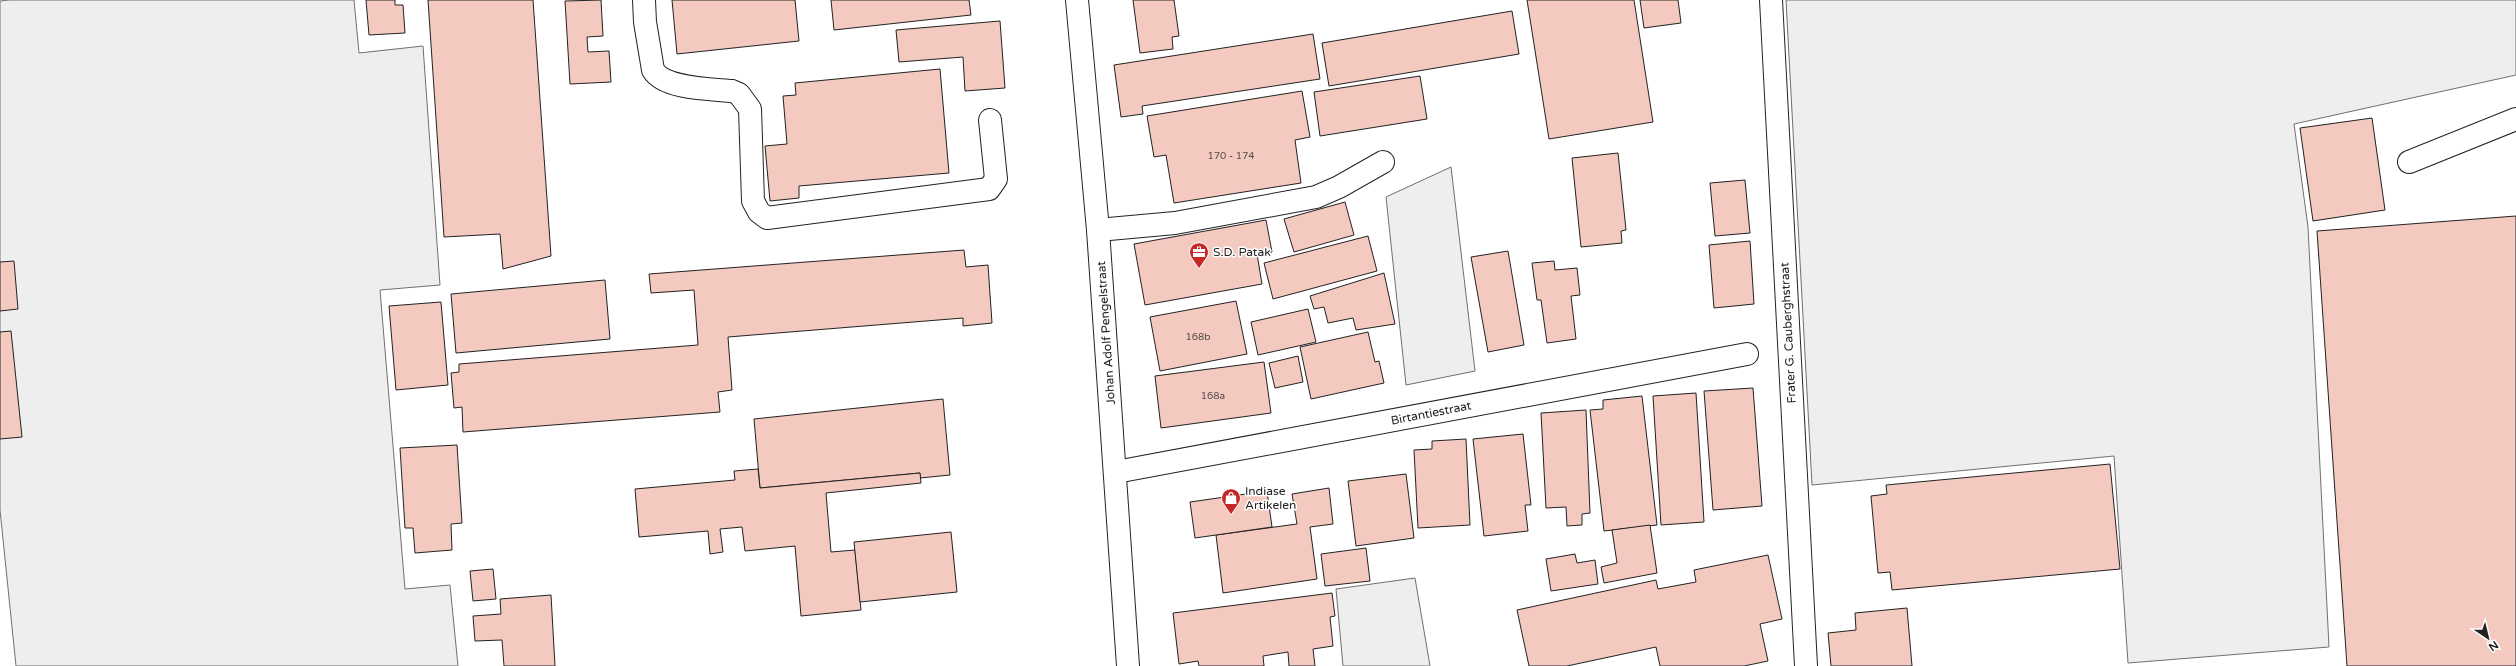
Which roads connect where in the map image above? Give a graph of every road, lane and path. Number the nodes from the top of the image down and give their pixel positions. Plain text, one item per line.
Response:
1 (644, 0) edge
2 (1077, 0) edge
3 (1771, 0) edge
4 (2516, 119) edge
5 (990, 120) dead end
6 (1383, 162) dead end
7 (2409, 162) dead end
8 (1098, 230) junction
9 (1747, 354) dead end
10 (1116, 472) junction
11 (1128, 666) edge
12 (1806, 666) edge

1 - 5 street
2 - 8 street, Johan Adolf Pengelstraat
3 - 12 street, Frater G. Cauberghstraat
4 - 7 street
6 - 8 street
8 - 10 street, Johan Adolf Pengelstraat
9 - 10 street, Birtantiestraat
10 - 11 street, Johan Adolf Pengelstraat

